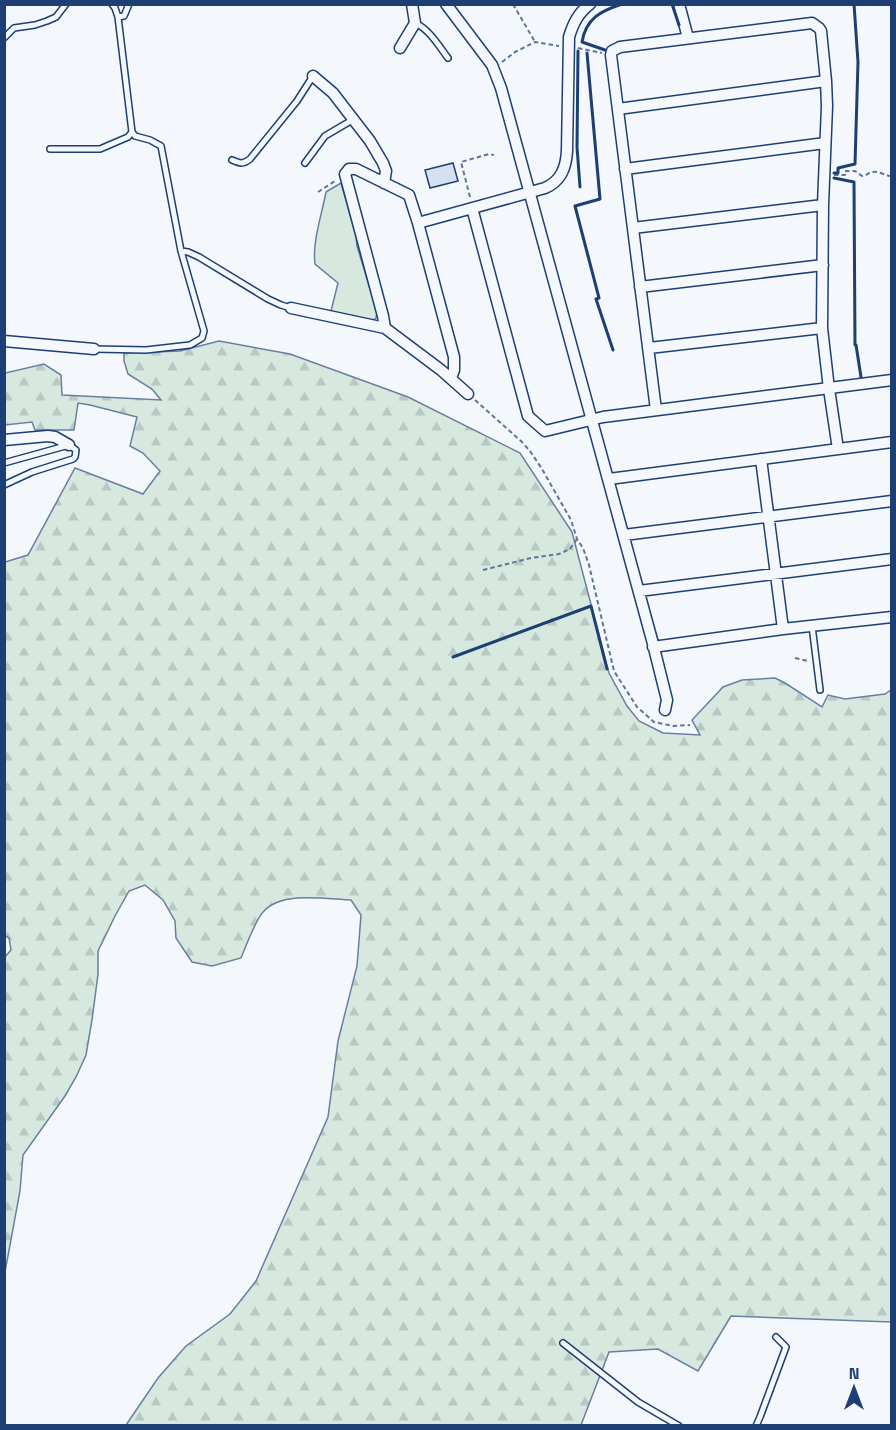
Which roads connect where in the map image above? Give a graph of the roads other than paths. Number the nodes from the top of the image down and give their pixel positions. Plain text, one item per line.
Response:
1 (66, 4) edge
2 (112, 4) edge
3 (129, 4) edge
4 (412, 4) edge
5 (446, 4) edge
6 (590, 4) edge
7 (679, 4) edge
8 (118, 17) junction
9 (415, 23) junction
10 (4, 38) edge
11 (688, 38) junction
12 (400, 48) dead end
13 (448, 57) dead end
14 (313, 76) joint
15 (826, 81) junction
16 (618, 108) junction
17 (354, 119) junction
18 (132, 132) junction
19 (825, 143) junction
20 (50, 149) dead end
21 (232, 160) dead end
22 (305, 163) dead end
23 (625, 168) junction
24 (384, 183) junction
25 (530, 193) junction
26 (472, 204) junction
27 (823, 205) junction
28 (418, 223) junction
29 (633, 228) junction
30 (182, 251) junction
31 (823, 265) junction
32 (640, 287) junction
33 (291, 308) joint
34 (385, 328) junction
35 (822, 328) junction
36 (4, 341) edge
37 (649, 348) junction
38 (94, 349) joint
39 (451, 378) junction
40 (891, 380) edge
41 (829, 389) junction
42 (468, 394) road end
43 (656, 410) junction
44 (592, 420) junction
45 (4, 440) edge
46 (891, 442) edge
47 (69, 445) junction
48 (838, 449) junction
49 (761, 459) junction
50 (4, 463) edge
51 (609, 479) junction
52 (4, 485) edge
53 (891, 501) edge
54 (769, 517) junction
55 (624, 535) junction
56 (891, 559) edge
57 (776, 574) junction
58 (639, 591) junction
59 (891, 617) edge
60 (812, 626) junction
61 (783, 629) junction
62 (653, 647) junction
63 (820, 690) dead end
64 (665, 710) dead end
65 (776, 1337) dead end
66 (562, 1343) dead end
67 (679, 1425) edge
68 (756, 1425) edge

1 - 10 lane
2 - 8 lane
3 - 8 lane
4 - 9 street
5 - 25 street
6 - 25 street
7 - 11 street
8 - 18 lane
9 - 12 street
9 - 13 lane
11 - 15 street
11 - 16 street
14 - 17 street
14 - 21 lane
15 - 16 street
15 - 19 street
16 - 23 street
17 - 22 lane
17 - 24 street
18 - 20 lane
18 - 30 lane
19 - 23 street
19 - 27 street
23 - 29 street
24 - 28 street
24 - 34 street
25 - 26 street
25 - 44 street
26 - 28 street
26 - 44 street
27 - 29 street
27 - 31 street
28 - 39 street
29 - 32 street
30 - 33 lane
30 - 38 lane
31 - 32 street
31 - 35 street
32 - 37 street
33 - 34 street
34 - 39 street
35 - 37 street
35 - 41 street
36 - 38 street
37 - 43 street
39 - 42 street
40 - 41 street
41 - 43 street
41 - 48 street
43 - 44 street
44 - 51 street
45 - 47 street
46 - 48 street
47 - 50 lane
47 - 52 lane
48 - 49 street
49 - 51 street
49 - 54 street
51 - 55 street
53 - 54 street
54 - 55 street
54 - 57 street
55 - 58 street
56 - 57 street
57 - 58 street
57 - 61 street
58 - 62 street
59 - 60 street
60 - 61 street
60 - 63 lane
61 - 62 street
62 - 64 street
65 - 68 lane
66 - 67 lane

